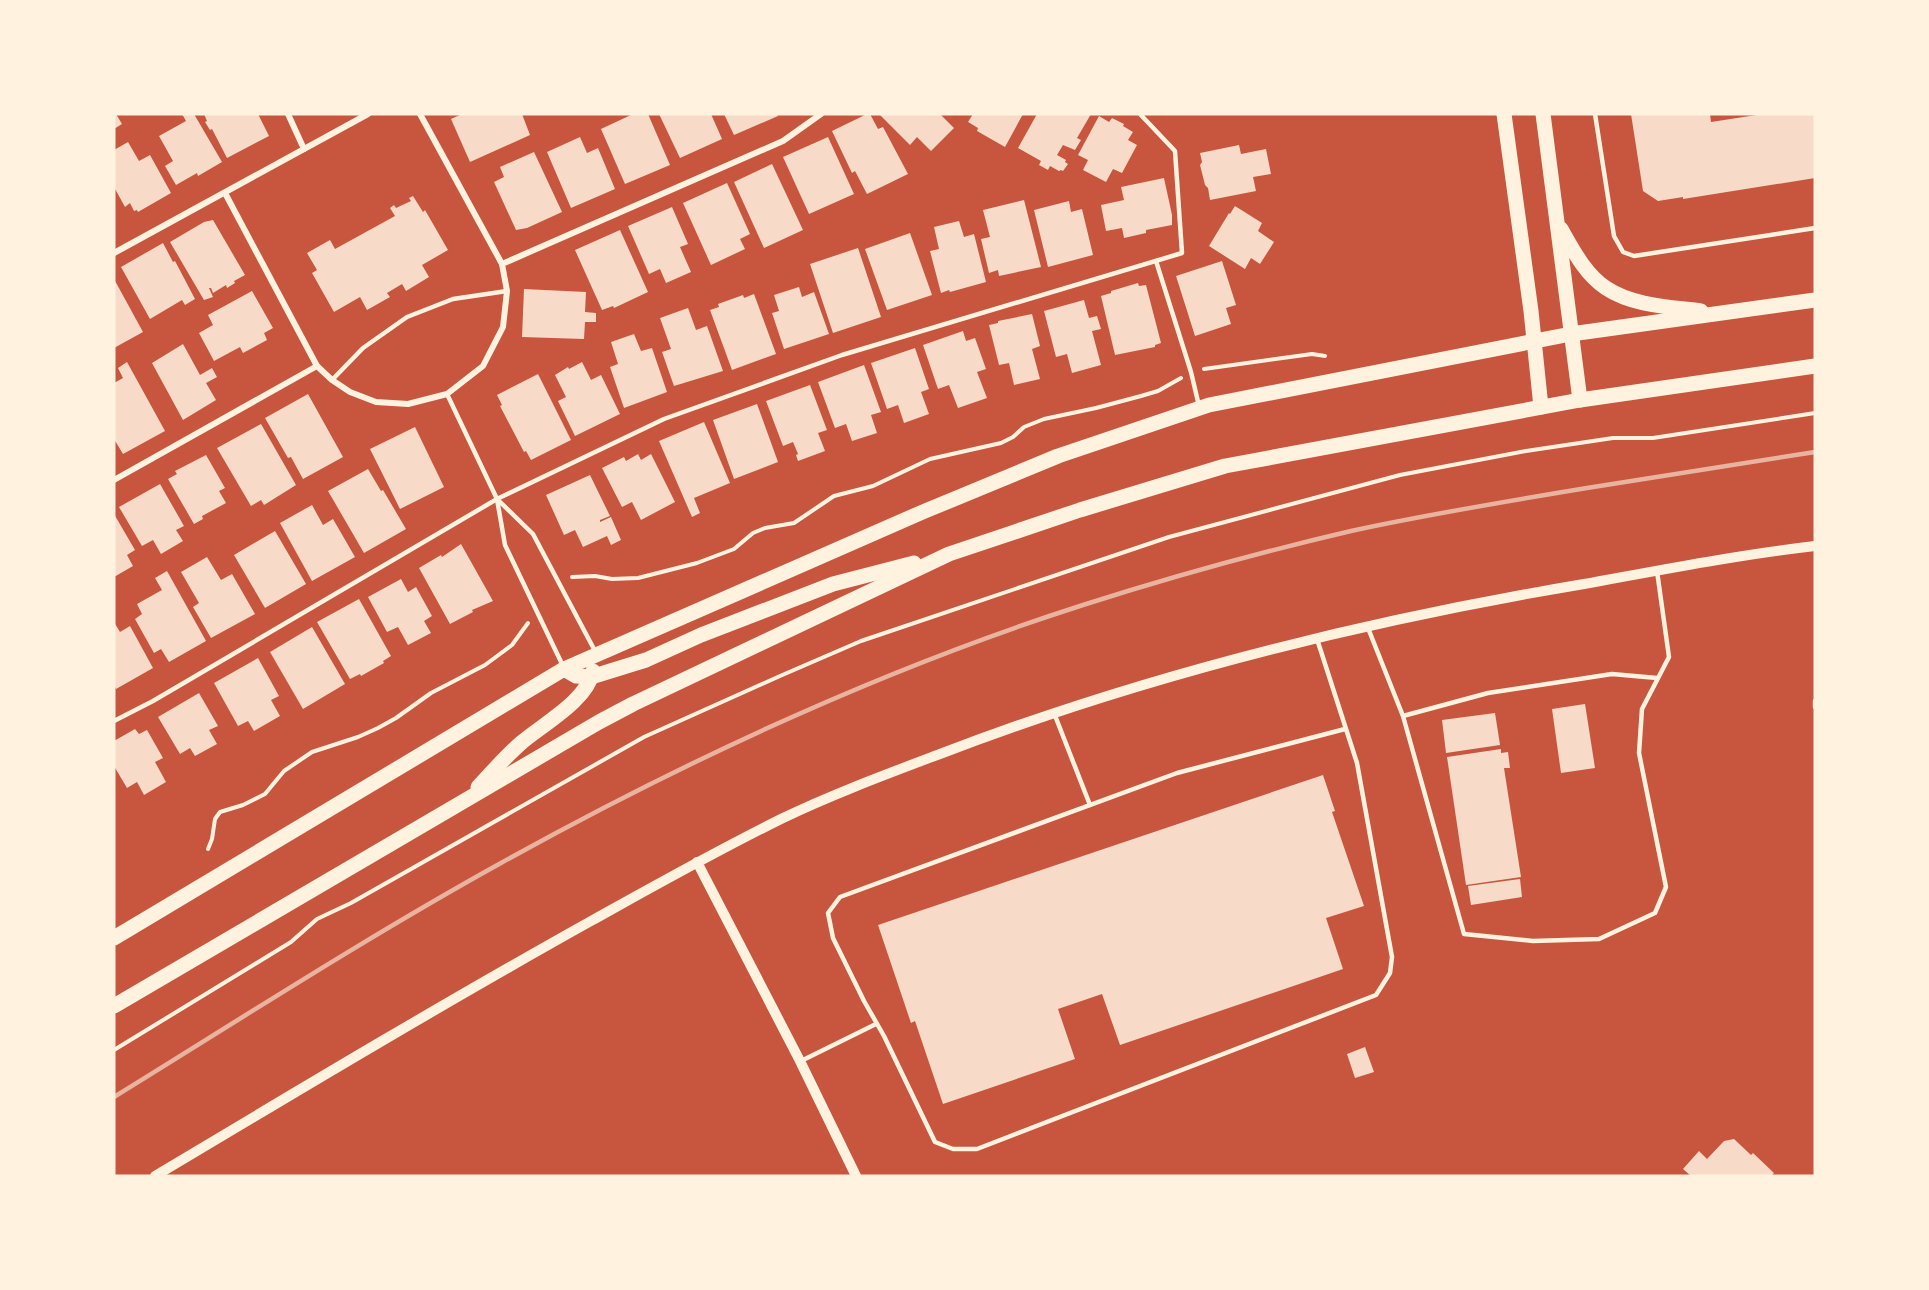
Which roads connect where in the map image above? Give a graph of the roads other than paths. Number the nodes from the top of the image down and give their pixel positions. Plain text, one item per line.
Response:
1 (288, 114) edge
2 (368, 114) edge
3 (420, 114) edge
4 (821, 114) edge
5 (1140, 114) edge
6 (1504, 114) edge
7 (1543, 114) edge
8 (1595, 114) edge
9 (304, 149) junction
10 (225, 192) junction
11 (1557, 222) junction
12 (1815, 228) edge
13 (114, 253) edge
14 (1156, 261) junction
15 (502, 264) junction
16 (507, 291) junction
17 (1815, 300) edge
18 (1719, 313) junction
19 (1571, 334) junction
20 (1535, 340) junction
21 (318, 366) junction
22 (1815, 366) edge
23 (332, 380) junction
24 (447, 394) junction
25 (1580, 400) junction
26 (1541, 407) junction
27 (1199, 409) junction
28 (114, 480) edge
29 (497, 499) junction
30 (1815, 546) edge
31 (949, 554) junction
32 (1657, 571) junction
33 (1367, 625) junction
34 (1316, 637) junction
35 (597, 653) junction
36 (564, 669) junction
37 (591, 677) junction
38 (1657, 678) junction
39 (1815, 701) edge
40 (1815, 707) edge
41 (1054, 713) junction
42 (1403, 716) junction
43 (114, 720) edge
44 (1346, 729) junction
45 (465, 800) junction
46 (1090, 805) junction
47 (697, 862) junction
48 (114, 938) edge
49 (114, 1006) edge
50 (876, 1024) junction
51 (800, 1061) junction
52 (155, 1176) edge
53 (856, 1176) edge

1 - 9 street
2 - 9 street
3 - 15 street
4 - 15 street
5 - 14 lane
6 - 20 main road
7 - 11 main road
8 - 12 lane
9 - 10 street
10 - 13 street
10 - 21 street
11 - 18 main road
11 - 19 main road
14 - 27 lane
14 - 29 lane
15 - 16 street
16 - 23 lane
16 - 24 street
17 - 18 main road
18 - 19 main road
19 - 20 main road
19 - 25 main road
20 - 26 main road
20 - 27 main road
21 - 23 street
21 - 28 street
22 - 25 main road
23 - 24 street
24 - 29 lane
25 - 26 main road
26 - 31 main road
27 - 35 main road
29 - 35 lane
29 - 36 lane
29 - 43 lane
30 - 32 street
31 - 37 main road
31 - 45 main road
32 - 33 street
32 - 38 lane
33 - 34 street
33 - 42 lane
34 - 41 street
34 - 44 lane
35 - 36 main road
35 - 37 main road
36 - 37 main road
36 - 48 main road
37 - 45 main road
38 - 42 lane
38 - 42 lane
39 - 40 lane
41 - 46 lane
41 - 47 street
44 - 46 lane
44 - 50 lane
45 - 49 main road
46 - 50 lane
47 - 51 street
47 - 52 street
50 - 51 lane
51 - 53 street

